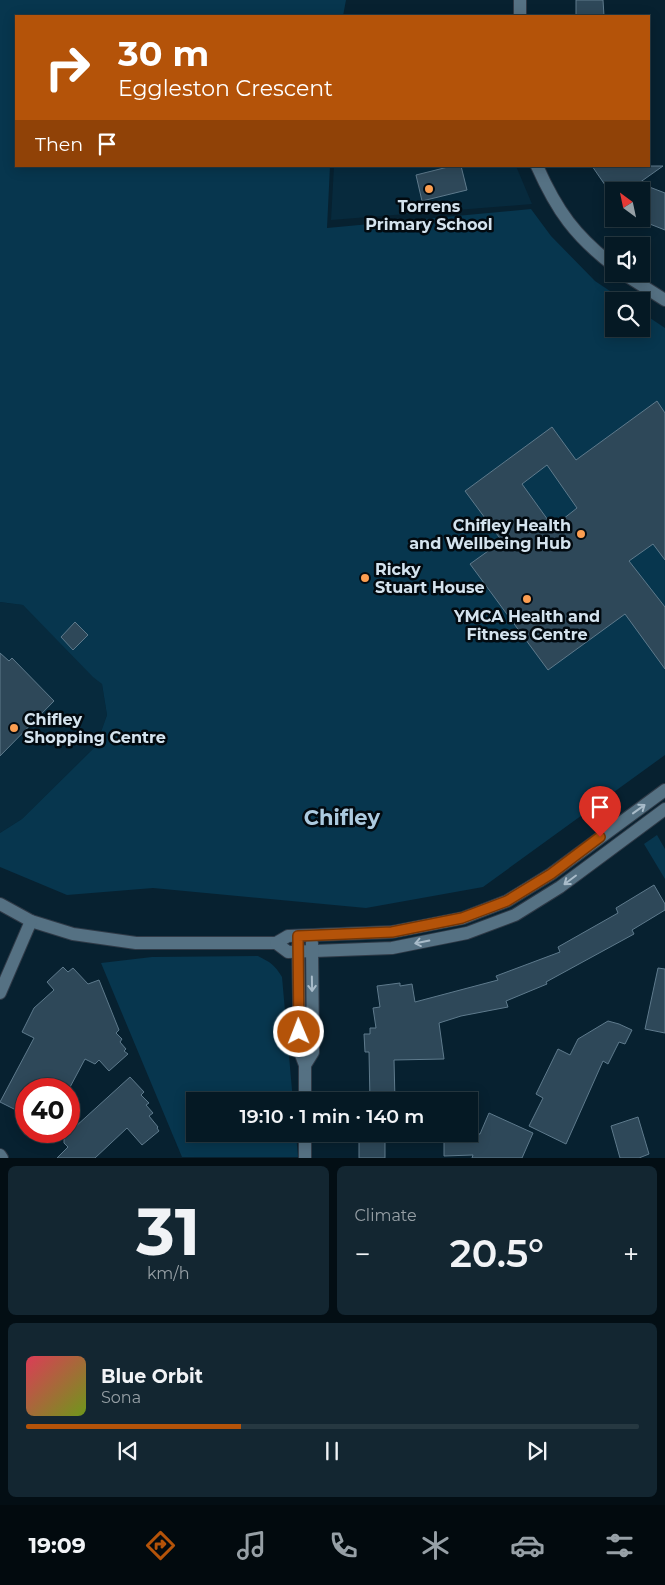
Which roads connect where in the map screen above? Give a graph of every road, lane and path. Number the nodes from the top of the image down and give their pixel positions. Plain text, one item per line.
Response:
1 (520, 0) edge
2 (520, 15) edge
3 (537, 167) edge
4 (605, 259) edge
5 (637, 282) edge
6 (665, 300) edge
7 (665, 790) edge
8 (665, 809) edge
9 (0, 904) edge
10 (31, 921) junction
11 (312, 935) junction
12 (298, 936) junction
13 (276, 943) junction
14 (298, 951) junction
15 (312, 951) junction
16 (0, 993) edge
17 (304, 1065) junction
18 (305, 1092) edge
19 (305, 1142) edge
20 (305, 1158) edge

1 - 2 street
3 - 4 street
5 - 6 street
11 -> 7 street
8 -> 15 street
9 - 10 street
10 - 13 street
10 - 16 street
11 - 12 street
11 - 15 street
12 - 13 street
12 - 14 street
13 - 14 street
14 - 15 street
14 - 17 street
15 -> 17 street
17 - 18 street
19 - 20 street

